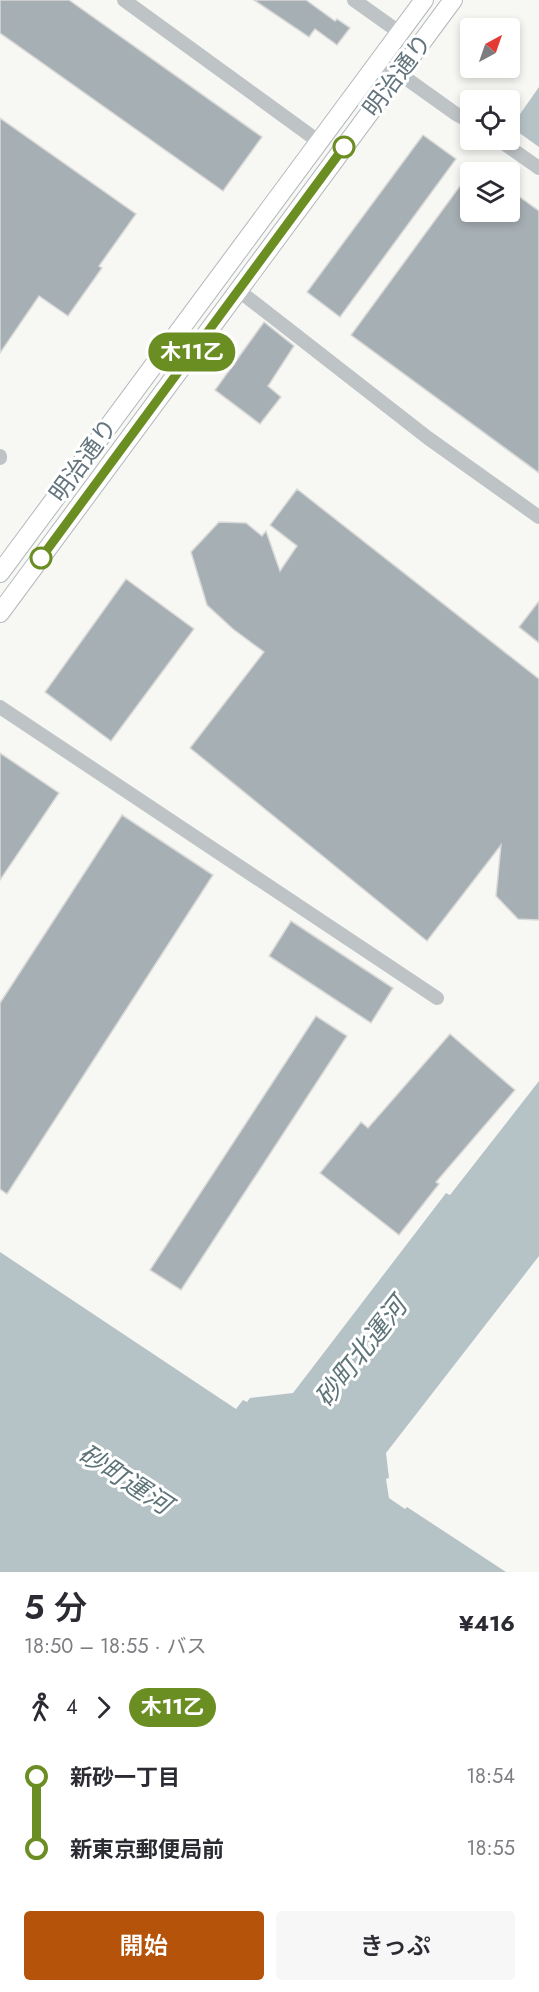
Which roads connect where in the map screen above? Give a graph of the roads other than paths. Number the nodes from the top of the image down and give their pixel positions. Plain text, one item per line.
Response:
1 (124, 0) edge
2 (354, 0) edge
3 (424, 0) edge
4 (453, 0) edge
5 (399, 32) junction
6 (379, 58) junction
7 (399, 72) junction
8 (460, 116) edge
9 (318, 141) junction
10 (514, 150) edge
11 (539, 168) edge
12 (238, 290) junction
13 (539, 517) edge
14 (0, 573) edge
15 (0, 613) edge
16 (0, 707) edge
17 (437, 998) dead end

1 - 9 street
2 - 5 street
3 - 5 main road, 明治通り
4 - 7 main road, 明治通り
5 - 6 main road, 明治通り
6 - 7 street
6 - 9 main road, 明治通り
7 - 8 street
7 - 12 main road, 明治通り
9 - 14 main road, 明治通り
10 - 11 street
12 - 13 street
12 - 15 main road, 明治通り
16 - 17 street

